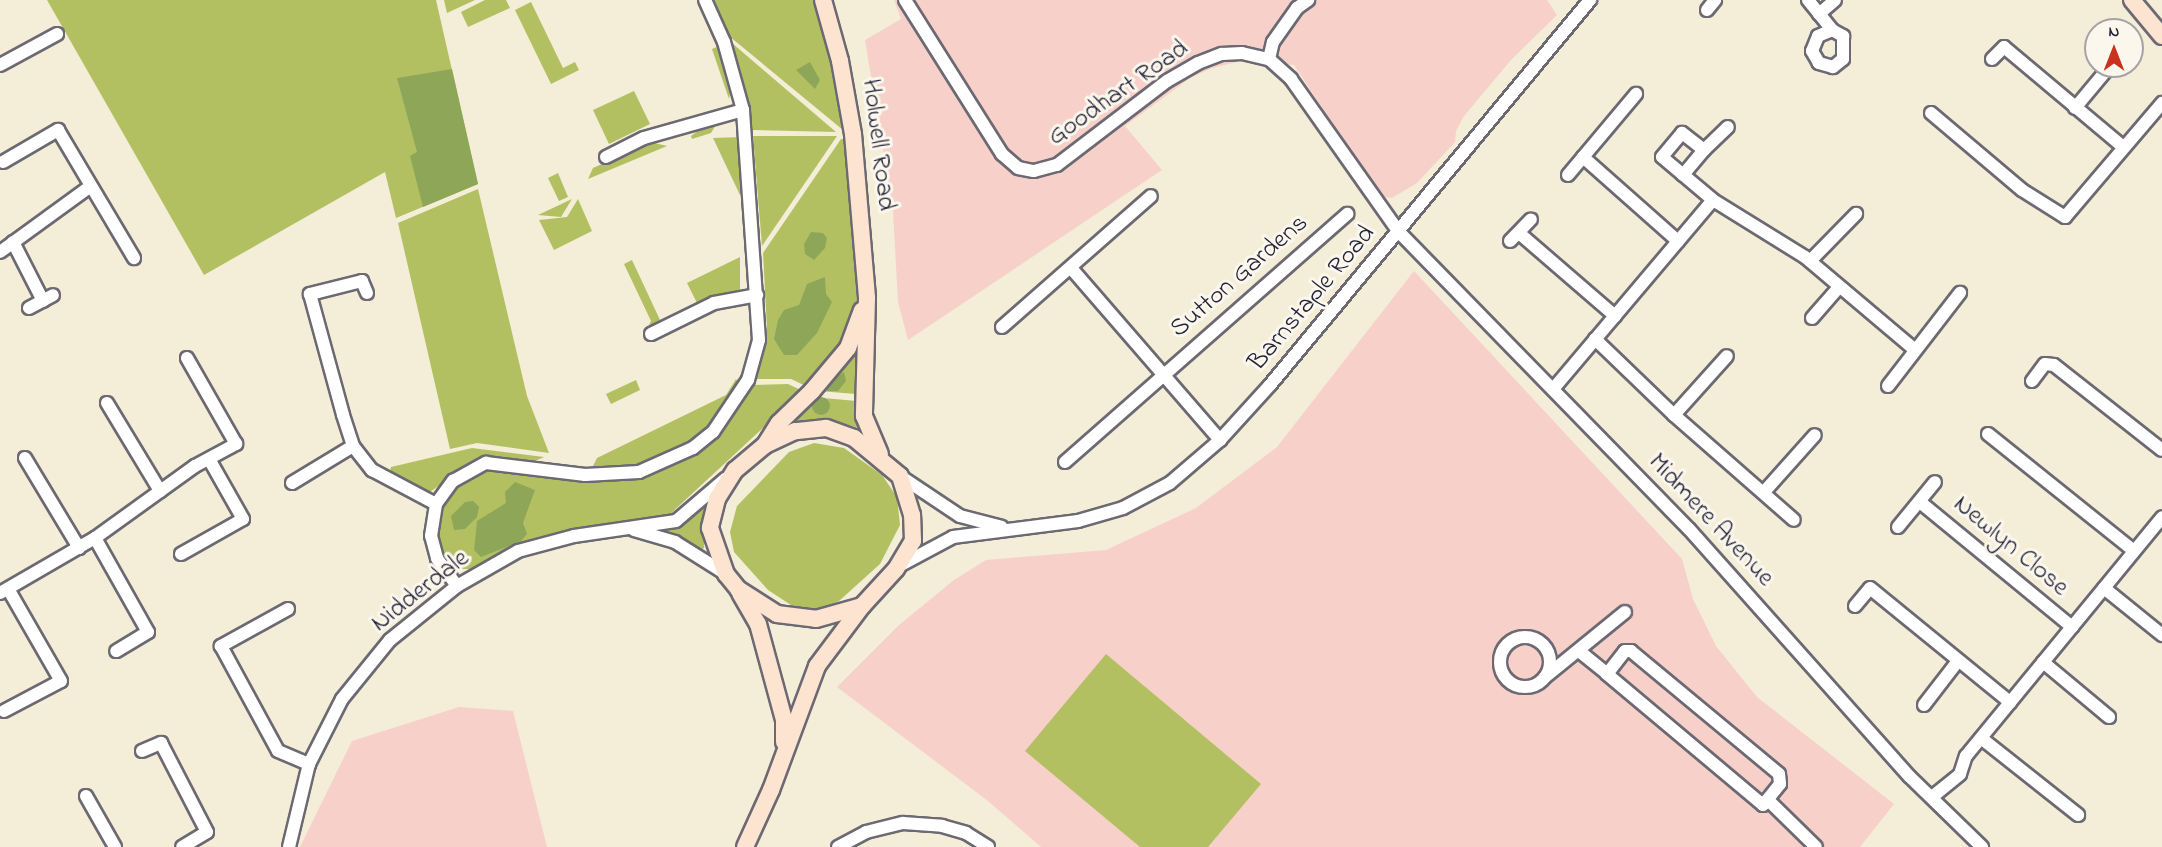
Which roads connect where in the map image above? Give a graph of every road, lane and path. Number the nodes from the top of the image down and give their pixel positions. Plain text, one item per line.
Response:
1 (705, 0) edge
2 (823, 0) edge
3 (905, 0) edge
4 (1308, 0) edge
5 (1590, 0) edge
6 (1808, 0) edge
7 (1835, 0) edge
8 (2132, 0) edge
9 (1819, 14) junction
10 (1832, 30) dead end
11 (57, 34) dead end
12 (2162, 36) edge
13 (1269, 60) junction
14 (1992, 60) dead end
15 (0, 65) edge
16 (2100, 78) edge
17 (1636, 94) dead end
18 (2162, 103) edge
19 (2075, 108) junction
20 (743, 110) junction
21 (1931, 113) dead end
22 (1728, 128) dead end
23 (2123, 147) junction
24 (1704, 150) junction
25 (606, 157) dead end
26 (1583, 157) junction
27 (3, 162) dead end
28 (1568, 175) dead end
29 (1683, 175) junction
30 (91, 186) junction
31 (1151, 196) dead end
32 (1713, 200) junction
33 (1347, 214) dead end
34 (1856, 214) dead end
35 (1531, 219) dead end
36 (1399, 232) junction
37 (1678, 241) junction
38 (13, 242) junction
39 (0, 252) edge
40 (134, 258) dead end
41 (1810, 261) junction
42 (1071, 268) junction
43 (1839, 286) junction
44 (367, 293) dead end
45 (1960, 293) dead end
46 (757, 295) junction
47 (867, 298) junction
48 (29, 308) dead end
49 (1615, 316) junction
50 (1812, 318) dead end
51 (1002, 327) dead end
52 (651, 334) dead end
53 (1595, 339) junction
54 (1915, 350) junction
55 (1727, 356) dead end
56 (188, 358) dead end
57 (1162, 375) junction
58 (2032, 381) dead end
59 (1888, 386) dead end
60 (1554, 387) junction
61 (107, 403) dead end
62 (1674, 415) junction
63 (1988, 434) dead end
64 (1815, 435) dead end
65 (1220, 440) junction
66 (353, 446) junction
67 (765, 446) junction
68 (2162, 450) edge
69 (25, 458) dead end
70 (209, 459) junction
71 (884, 459) junction
72 (1065, 462) dead end
73 (735, 470) junction
74 (900, 476) junction
75 (1935, 482) dead end
76 (292, 483) dead end
77 (160, 491) junction
78 (1764, 492) junction
79 (1920, 501) junction
80 (436, 504) junction
81 (2162, 517) edge
82 (1794, 520) dead end
83 (1898, 527) dead end
84 (1005, 528) junction
85 (630, 530) junction
86 (95, 538) junction
87 (79, 548) junction
88 (2134, 551) junction
89 (181, 554) dead end
90 (896, 569) junction
91 (726, 574) junction
92 (457, 586) junction
93 (2104, 588) junction
94 (738, 589) junction
95 (4, 591) edge
96 (862, 606) junction
97 (1855, 606) dead end
98 (288, 609) dead end
99 (1625, 612) dead end
100 (2072, 627) junction
101 (2162, 634) edge
102 (116, 651) dead end
103 (1580, 651) junction
104 (1958, 661) junction
105 (2043, 662) junction
106 (1607, 674) junction
107 (1544, 678) junction
108 (2010, 702) junction
109 (1924, 705) dead end
110 (4, 711) dead end
111 (2109, 717) dead end
112 (1981, 738) junction
113 (142, 751) dead end
114 (784, 752) junction
115 (309, 764) junction
116 (86, 796) dead end
117 (1932, 798) junction
118 (1768, 800) junction
119 (2078, 815) dead end
120 (115, 847) edge
121 (182, 847) edge
122 (289, 847) edge
123 (745, 847) edge
124 (838, 847) edge
125 (988, 847) edge
126 (1816, 847) edge
127 (1982, 847) edge

1 - 20 street
2 - 47 street, Holwell Road
3 - 13 street, Goodhart Road
4 - 13 street
5 - 36 street, Barnstaple Road
6 - 9 street
7 - 9 street
8 - 12 street
9 - 10 street
11 - 15 street
13 - 36 street, Goodhart Road
14 - 19 street
16 - 19 street
17 - 26 street
18 - 23 street
19 - 23 street
20 - 25 street
20 - 46 street
21 - 23 street
22 - 24 street
24 - 29 street
24 - 29 street
26 - 28 street
26 - 37 street
27 - 30 street
29 - 32 street
30 - 38 street
30 - 40 street
31 - 42 street
32 - 37 street
32 - 41 street
33 - 57 street, Sutton Gardens
34 - 41 street
35 - 49 street
36 - 60 street, Midmere Avenue
36 - 65 street, Barnstaple Road
37 - 49 street
38 - 39 street
38 - 48 street
41 - 43 street
42 - 51 street
42 - 57 street, Sutton Gardens
43 - 50 street
43 - 54 street
44 - 66 street
45 - 54 street
46 - 52 street
46 - 80 street
47 - 67 street, Holwell Road
47 - 71 street, Holwell Road
49 - 53 street
53 - 60 street
53 - 62 street
54 - 59 street
55 - 62 street
56 - 70 street
57 - 65 street, Sutton Gardens
57 - 72 street, Sutton Gardens
58 - 68 street
60 - 117 street, Midmere Avenue
61 - 77 street
62 - 78 street
63 - 88 street
64 - 78 street
65 - 84 street, Barnstaple Road
66 - 76 street
66 - 80 street
67 - 71 street
67 - 73 street
69 - 87 street
70 - 77 street
70 - 89 street
71 - 74 street
73 - 85 street, Nidderdale
73 - 91 street
74 - 84 street, Barnstaple Road
74 - 90 street
75 - 79 street, Newlyn Close
77 - 86 street
78 - 82 street
79 - 83 street, Newlyn Close
79 - 100 street, Newlyn Close
80 - 92 street
81 - 88 street, Newlyn Close
84 - 90 street, Barnstaple Road
85 - 91 street, Nidderdale
85 - 92 street, Nidderdale
86 - 87 street
86 - 102 street
87 - 95 street
88 - 93 street, Newlyn Close
90 - 96 street
91 - 94 street
92 - 115 street, Nidderdale
93 - 100 street, Newlyn Close
93 - 101 street, Newlyn Close
94 - 96 street
94 - 114 street
95 - 110 street
96 - 114 street
97 - 104 street
98 - 115 street
99 - 103 street
100 - 105 street, Newlyn Close
103 - 106 street
103 - 107 street
104 - 108 street
104 - 109 street
105 - 108 street, Newlyn Close
105 - 111 street
106 - 118 street
106 - 118 street
107 - 107 street
108 - 112 street, Newlyn Close
112 - 117 street, Newlyn Close
112 - 119 street
113 - 121 street
114 - 123 street
115 - 122 street, Nidderdale
116 - 120 street
117 - 127 street, Midmere Avenue
118 - 126 street
124 - 125 street

